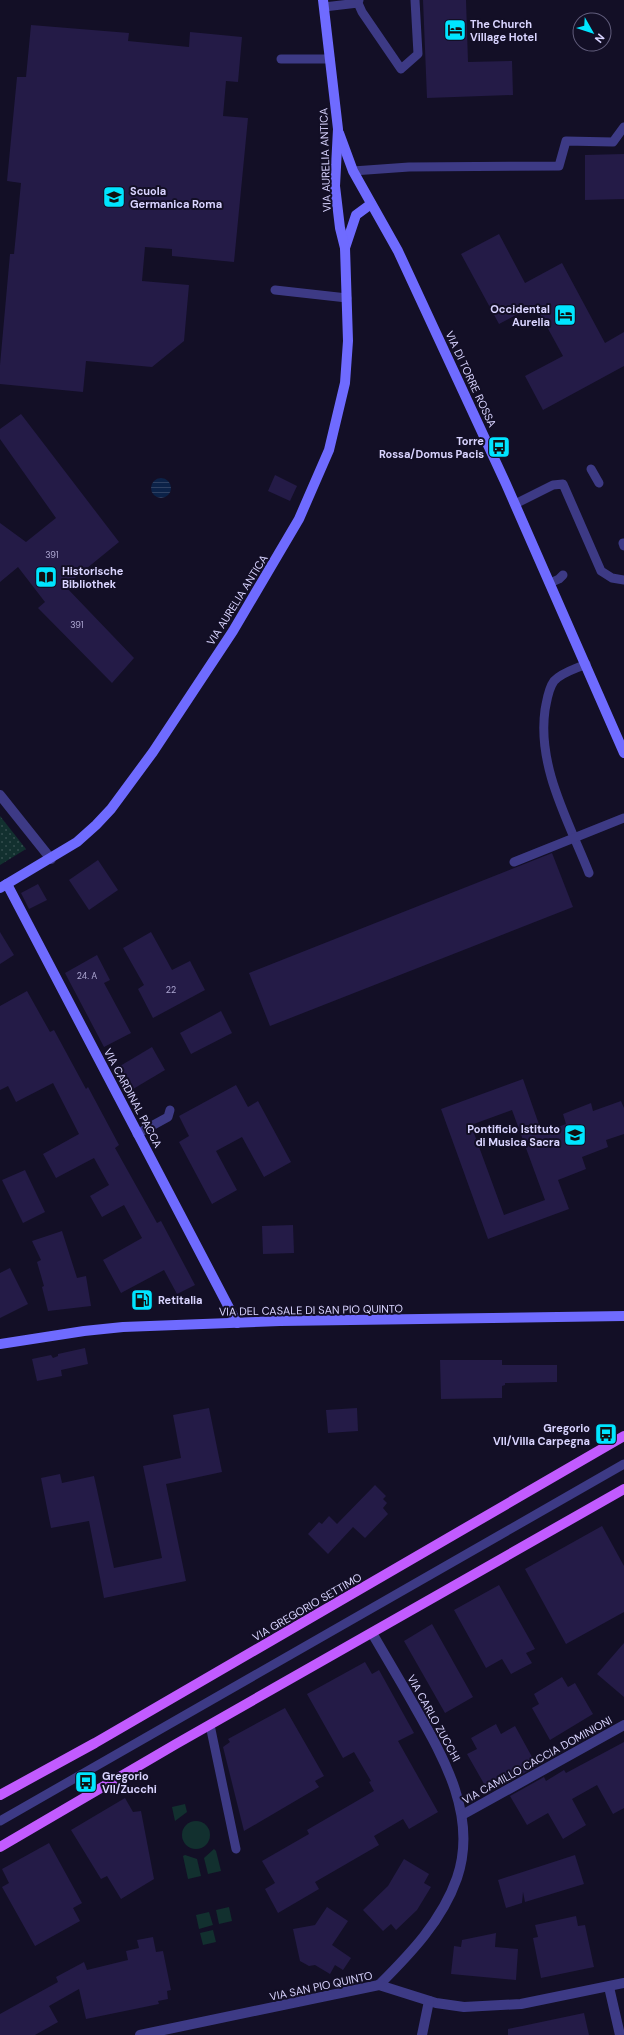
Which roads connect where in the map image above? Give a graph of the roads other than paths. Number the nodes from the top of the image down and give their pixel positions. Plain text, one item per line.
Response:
1 (415, 0) edge
2 (359, 1) edge
3 (323, 4) edge
4 (281, 59) dead end
5 (330, 59) junction
6 (624, 127) edge
7 (338, 129) junction
8 (353, 171) junction
9 (371, 204) junction
10 (345, 248) junction
11 (275, 290) dead end
12 (347, 298) junction
13 (591, 469) dead end
14 (599, 483) dead end
15 (515, 504) junction
16 (563, 575) dead end
17 (624, 580) edge
18 (550, 583) junction
19 (586, 664) junction
20 (624, 753) edge
21 (0, 795) edge
22 (624, 818) edge
23 (575, 837) junction
24 (51, 859) junction
25 (514, 862) dead end
26 (589, 874) dead end
27 (4, 886) edge
28 (170, 1110) dead end
29 (138, 1134) junction
30 (624, 1316) edge
31 (237, 1323) junction
32 (0, 1344) edge
33 (624, 1436) edge
34 (624, 1464) edge
35 (624, 1489) edge
36 (372, 1633) junction
37 (210, 1725) junction
38 (624, 1725) edge
39 (0, 1795) edge
40 (462, 1815) junction
41 (0, 1821) edge
42 (0, 1847) edge
43 (236, 1849) dead end
44 (624, 1983) edge
45 (379, 1985) junction
46 (609, 1987) junction
47 (429, 2001) junction
48 (140, 2035) edge
49 (422, 2035) edge
50 (620, 2035) edge

1 - 2 lane
2 - 3 lane
3 - 5 main road, VIA AURELIA ANTICA
4 - 5 lane
5 - 7 main road, VIA AURELIA ANTICA
6 - 8 lane
7 - 8 main road, VIA DI TORRE ROSSA
7 - 10 main road, VIA AURELIA ANTICA
8 - 9 main road, VIA DI TORRE ROSSA
9 - 10 main road, VIA AURELIA ANTICA
9 - 15 main road, VIA DI TORRE ROSSA
10 - 12 main road, VIA AURELIA ANTICA
11 - 12 lane
12 - 24 main road, VIA AURELIA ANTICA
13 - 14 lane
15 - 17 lane
15 - 18 main road, VIA DI TORRE ROSSA
16 - 18 lane
18 - 19 main road, VIA DI TORRE ROSSA
19 - 20 main road, VIA DI TORRE ROSSA
19 - 23 lane
21 - 24 street
22 - 23 lane
23 - 25 lane
23 - 26 lane
24 - 27 main road, VIA AURELIA ANTICA
27 - 29 main road, VIA CARDINAL PACCA
28 - 29 lane
29 - 31 main road, VIA CARDINAL PACCA
30 - 31 main road, VIA DEL CASALE DI SAN PIO QUINTO
31 - 32 main road, VIA DEL CASALE DI SAN PIO QUINTO
33 - 39 main road, VIA GREGORIO SETTIMO
34 - 41 lane
35 - 36 main road
36 - 37 main road
36 - 40 street, VIA CARLO ZUCCHI
37 - 42 main road
37 - 43 lane
38 - 40 street, VIA CAMILLO CACCIA DOMINIONI
40 - 45 street, VIA CARLO ZUCCHI
44 - 46 street, VIA SAN PIO QUINTO
45 - 47 street, VIA SAN PIO QUINTO
45 - 48 street, VIA SAN PIO QUINTO
46 - 47 street, VIA SAN PIO QUINTO
46 - 50 street
47 - 49 street

